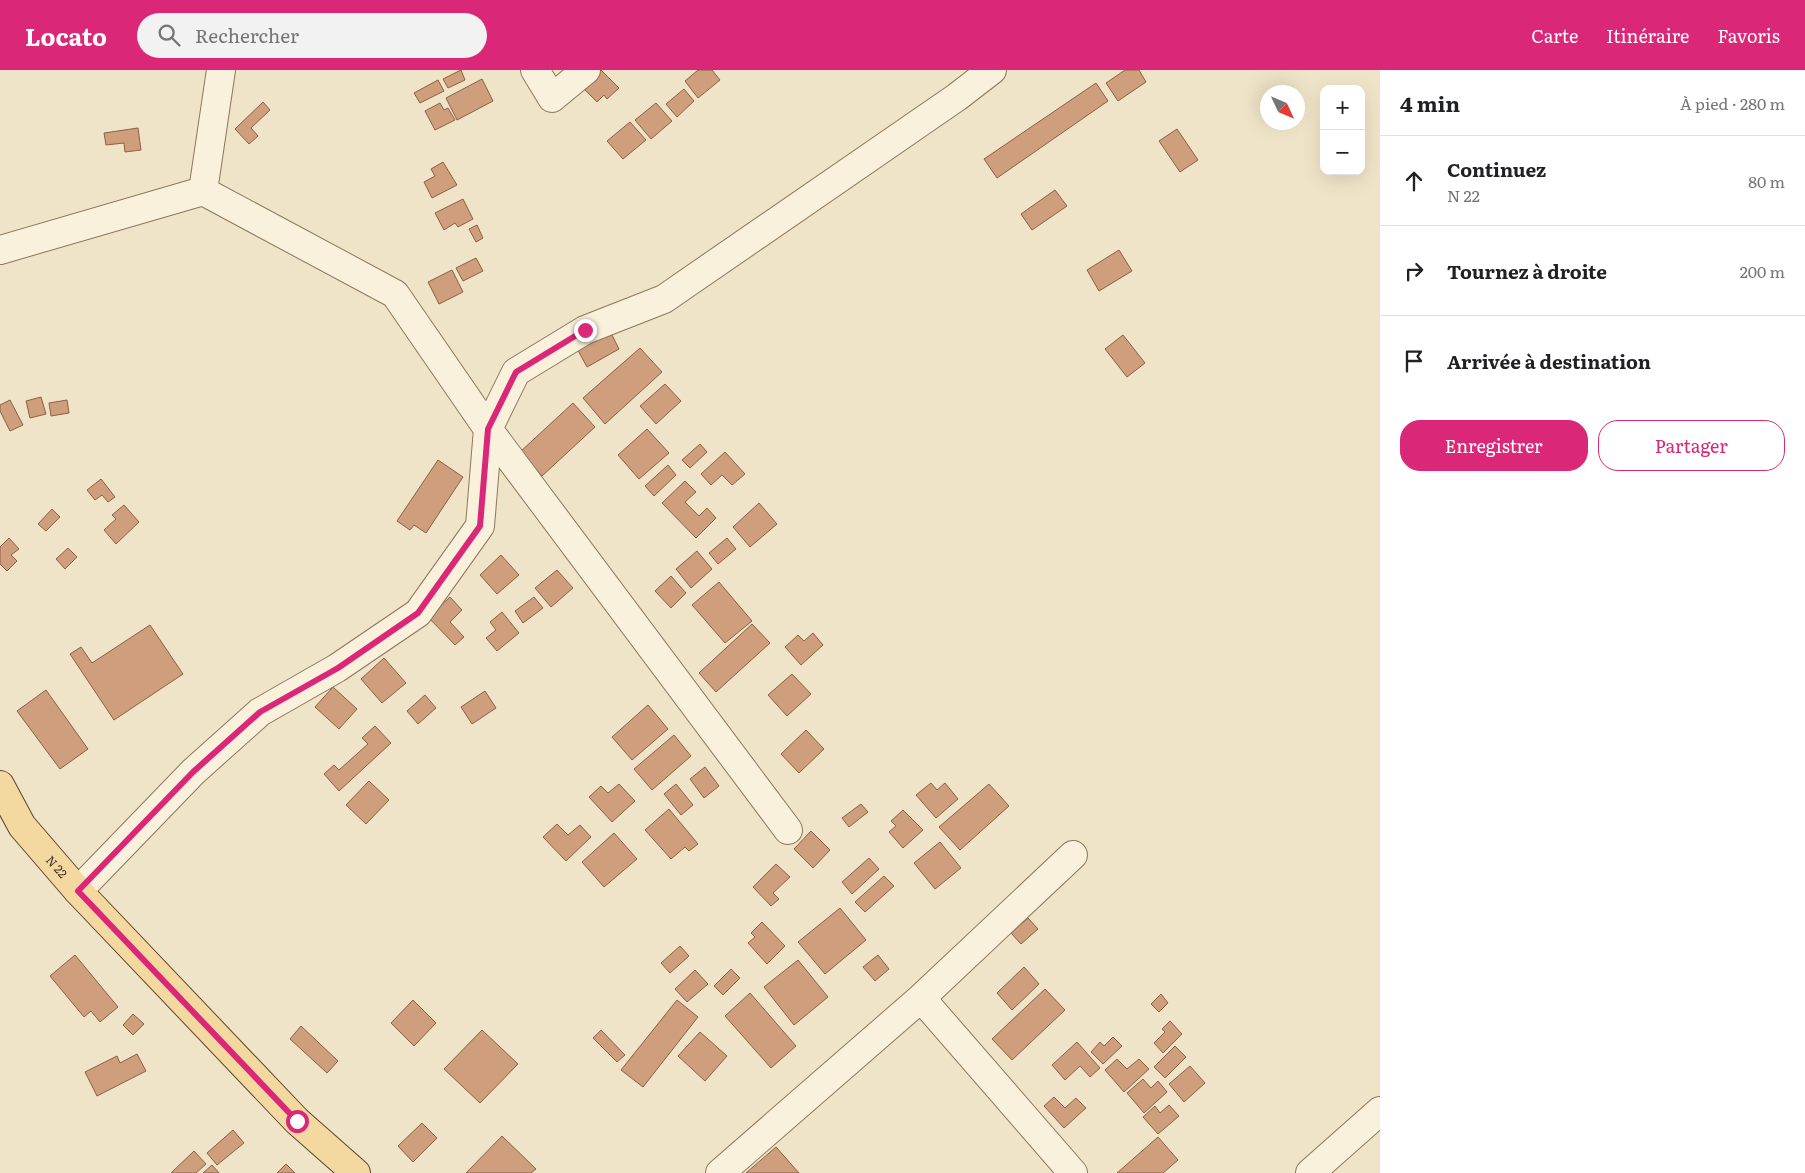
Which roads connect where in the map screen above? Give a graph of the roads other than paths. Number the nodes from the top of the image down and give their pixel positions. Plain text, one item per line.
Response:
1 (221, 70) edge
2 (535, 70) edge
3 (586, 70) edge
4 (992, 70) edge
5 (203, 191) junction
6 (0, 250) edge
7 (488, 429) junction
8 (0, 785) edge
9 (788, 830) dead end
10 (1074, 855) dead end
11 (78, 891) junction
12 (921, 998) junction
13 (1380, 1111) edge
14 (356, 1173) edge
15 (720, 1173) edge
16 (1073, 1173) edge
17 (1310, 1173) edge

1 - 5 street
2 - 3 street
4 - 7 street
5 - 6 street
5 - 7 street
7 - 9 street
7 - 11 street
8 - 11 main road, N 22 / N 22
10 - 12 street
11 - 14 main road, N 22 / N 22
12 - 15 street
12 - 16 street
13 - 17 street

